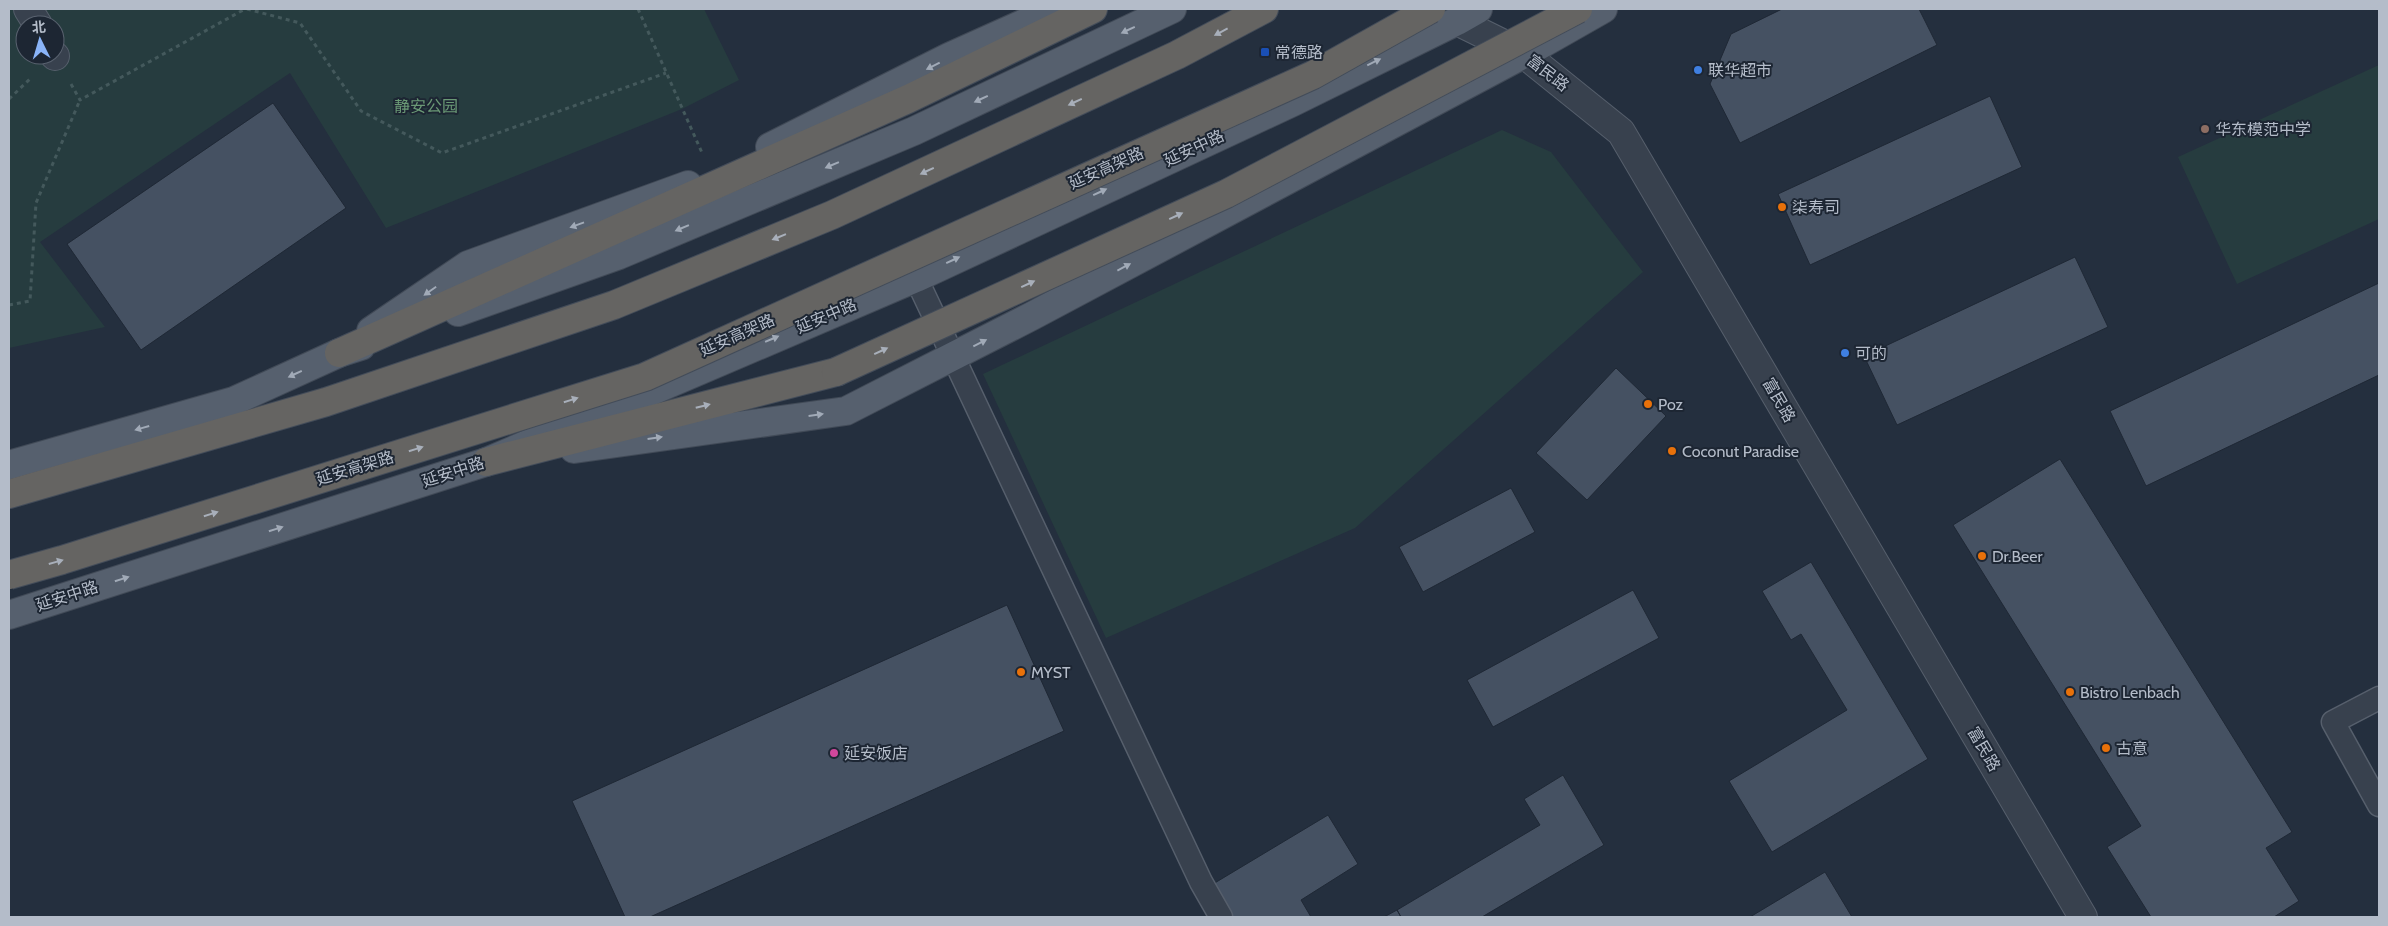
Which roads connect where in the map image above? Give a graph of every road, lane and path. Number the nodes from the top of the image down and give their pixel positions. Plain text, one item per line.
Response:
1 (246, 9) edge
2 (638, 9) edge
3 (1056, 9) edge
4 (1093, 9) edge
5 (1172, 9) edge
6 (1264, 9) edge
7 (1431, 9) edge
8 (1578, 9) edge
9 (1603, 9) edge
10 (1468, 15) edge
11 (1524, 54) junction
12 (61, 65) edge
13 (666, 73) junction
14 (80, 100) junction
15 (713, 176) junction
16 (916, 278) junction
17 (9, 306) edge
18 (339, 354) junction
19 (953, 356) junction
20 (486, 462) junction
21 (9, 465) edge
22 (9, 494) edge
23 (9, 575) edge
24 (9, 615) edge
25 (2379, 698) edge
26 (2379, 805) edge
27 (1221, 917) edge
28 (2083, 917) edge

1 - 13 path
1 - 14 path
2 - 13 path
3 -> 15 main road
4 - 18 highway
5 -> 18 main road
6 -> 22 highway
23 -> 7 highway, 延安高架路, bridge
20 -> 8 highway, bridge
9 - 11 main road
10 - 11 street, 富民路
16 -> 10 main road, 延安中路
19 -> 11 main road
11 - 28 street, 富民路
12 - 14 path
13 - 15 path
14 - 17 path
15 -> 18 main road
16 - 19 lane
20 -> 16 main road, 延安中路
18 -> 21 main road
20 -> 19 main road
19 - 27 lane
24 -> 20 main road, 延安中路
25 - 26 lane

